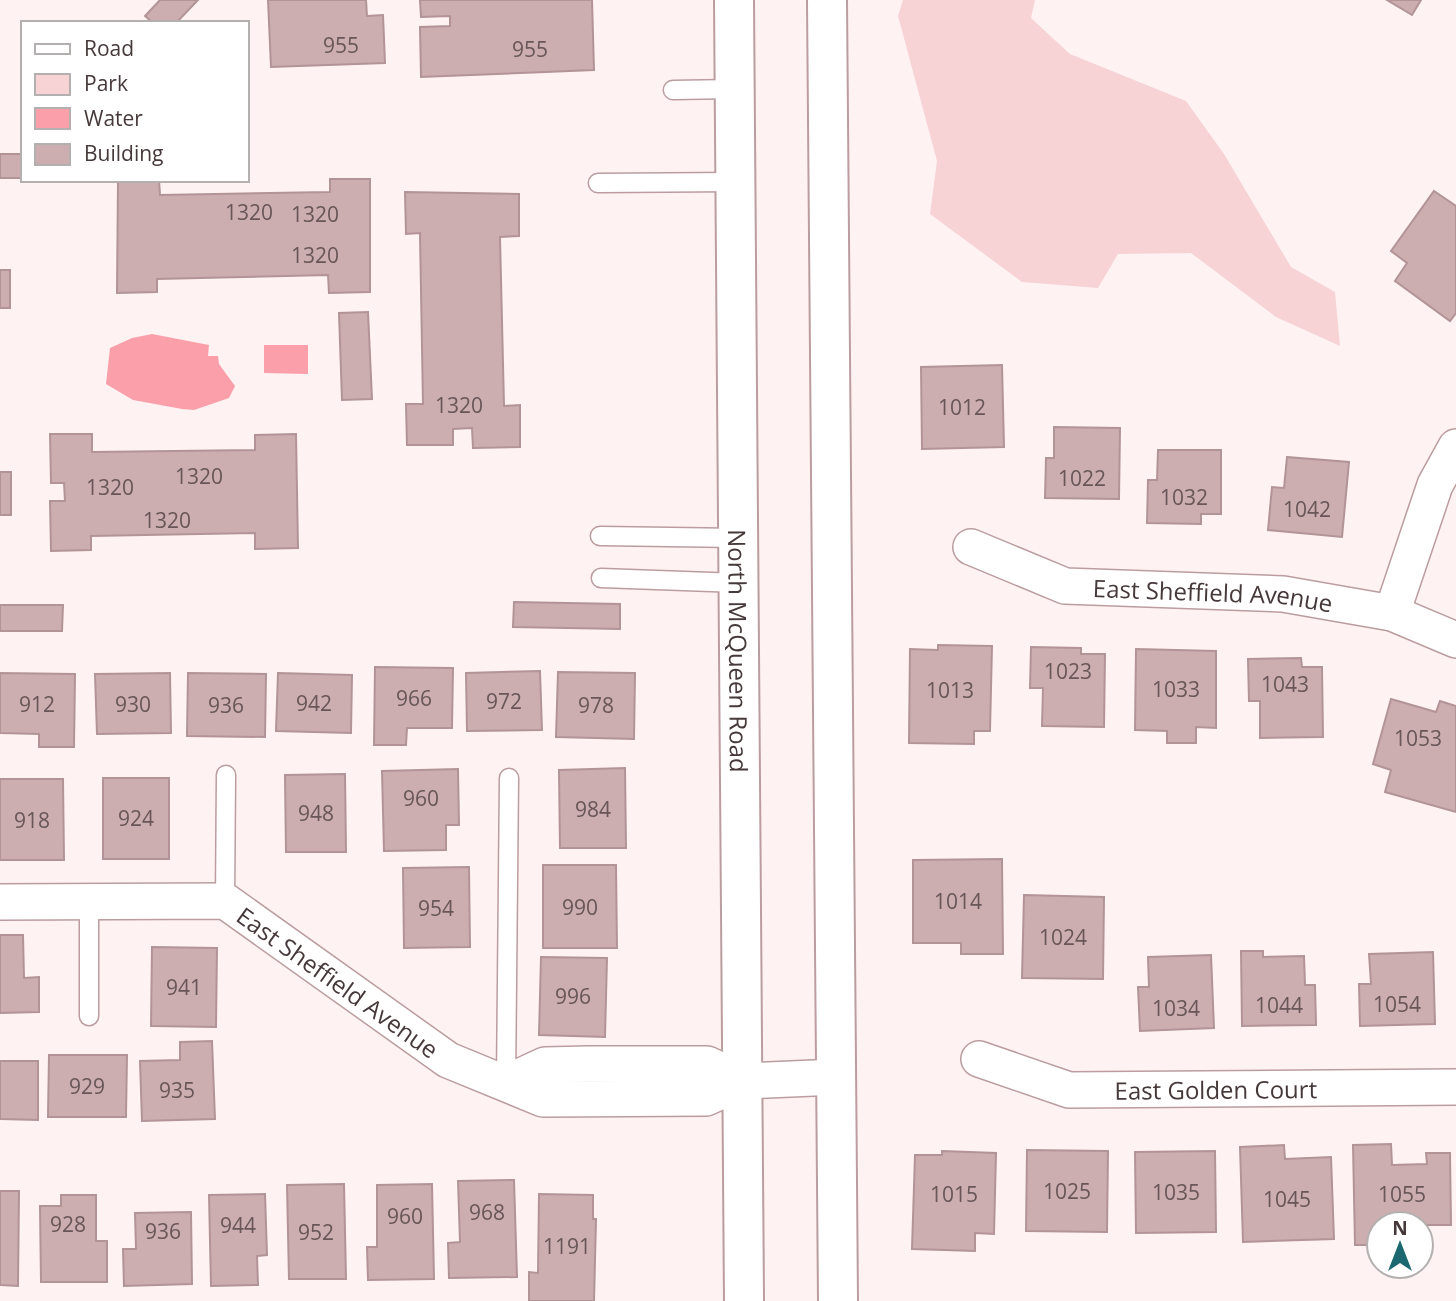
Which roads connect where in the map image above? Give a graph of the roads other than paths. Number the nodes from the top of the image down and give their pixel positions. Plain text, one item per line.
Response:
1 (734, 0) edge
2 (827, 0) edge
3 (734, 89) junction
4 (673, 90) dead end
5 (736, 182) junction
6 (598, 183) dead end
7 (1456, 447) edge
8 (600, 536) dead end
9 (739, 538) junction
10 (971, 547) dead end
11 (601, 578) dead end
12 (739, 583) junction
13 (1392, 613) junction
14 (1456, 640) edge
15 (226, 775) dead end
16 (509, 778) dead end
17 (89, 901) junction
18 (225, 901) junction
19 (0, 902) edge
20 (89, 1016) dead end
21 (979, 1059) dead end
22 (837, 1077) junction
23 (744, 1081) junction
24 (506, 1083) junction
25 (1456, 1087) edge
26 (744, 1301) edge
27 (838, 1301) edge

1 - 3 main road, North McQueen Road
2 - 22 main road
3 - 4 lane
3 - 5 main road, North McQueen Road
5 - 6 lane
5 - 9 main road, North McQueen Road
7 - 13 street
8 - 9 lane
9 - 12 main road, North McQueen Road
10 - 13 street, East Sheffield Avenue
11 - 12 lane
12 - 23 main road, North McQueen Road
13 - 14 street, East Sheffield Avenue
15 - 18 lane
16 - 24 lane
17 - 18 street, East Sheffield Avenue
17 - 19 street, East Sheffield Avenue
17 - 20 lane
18 - 24 street, East Sheffield Avenue
21 - 25 street, East Golden Court
22 - 23 street, East Sheffield Avenue
22 - 27 main road
23 - 24 street, East Sheffield Avenue
23 - 26 main road, North McQueen Road

